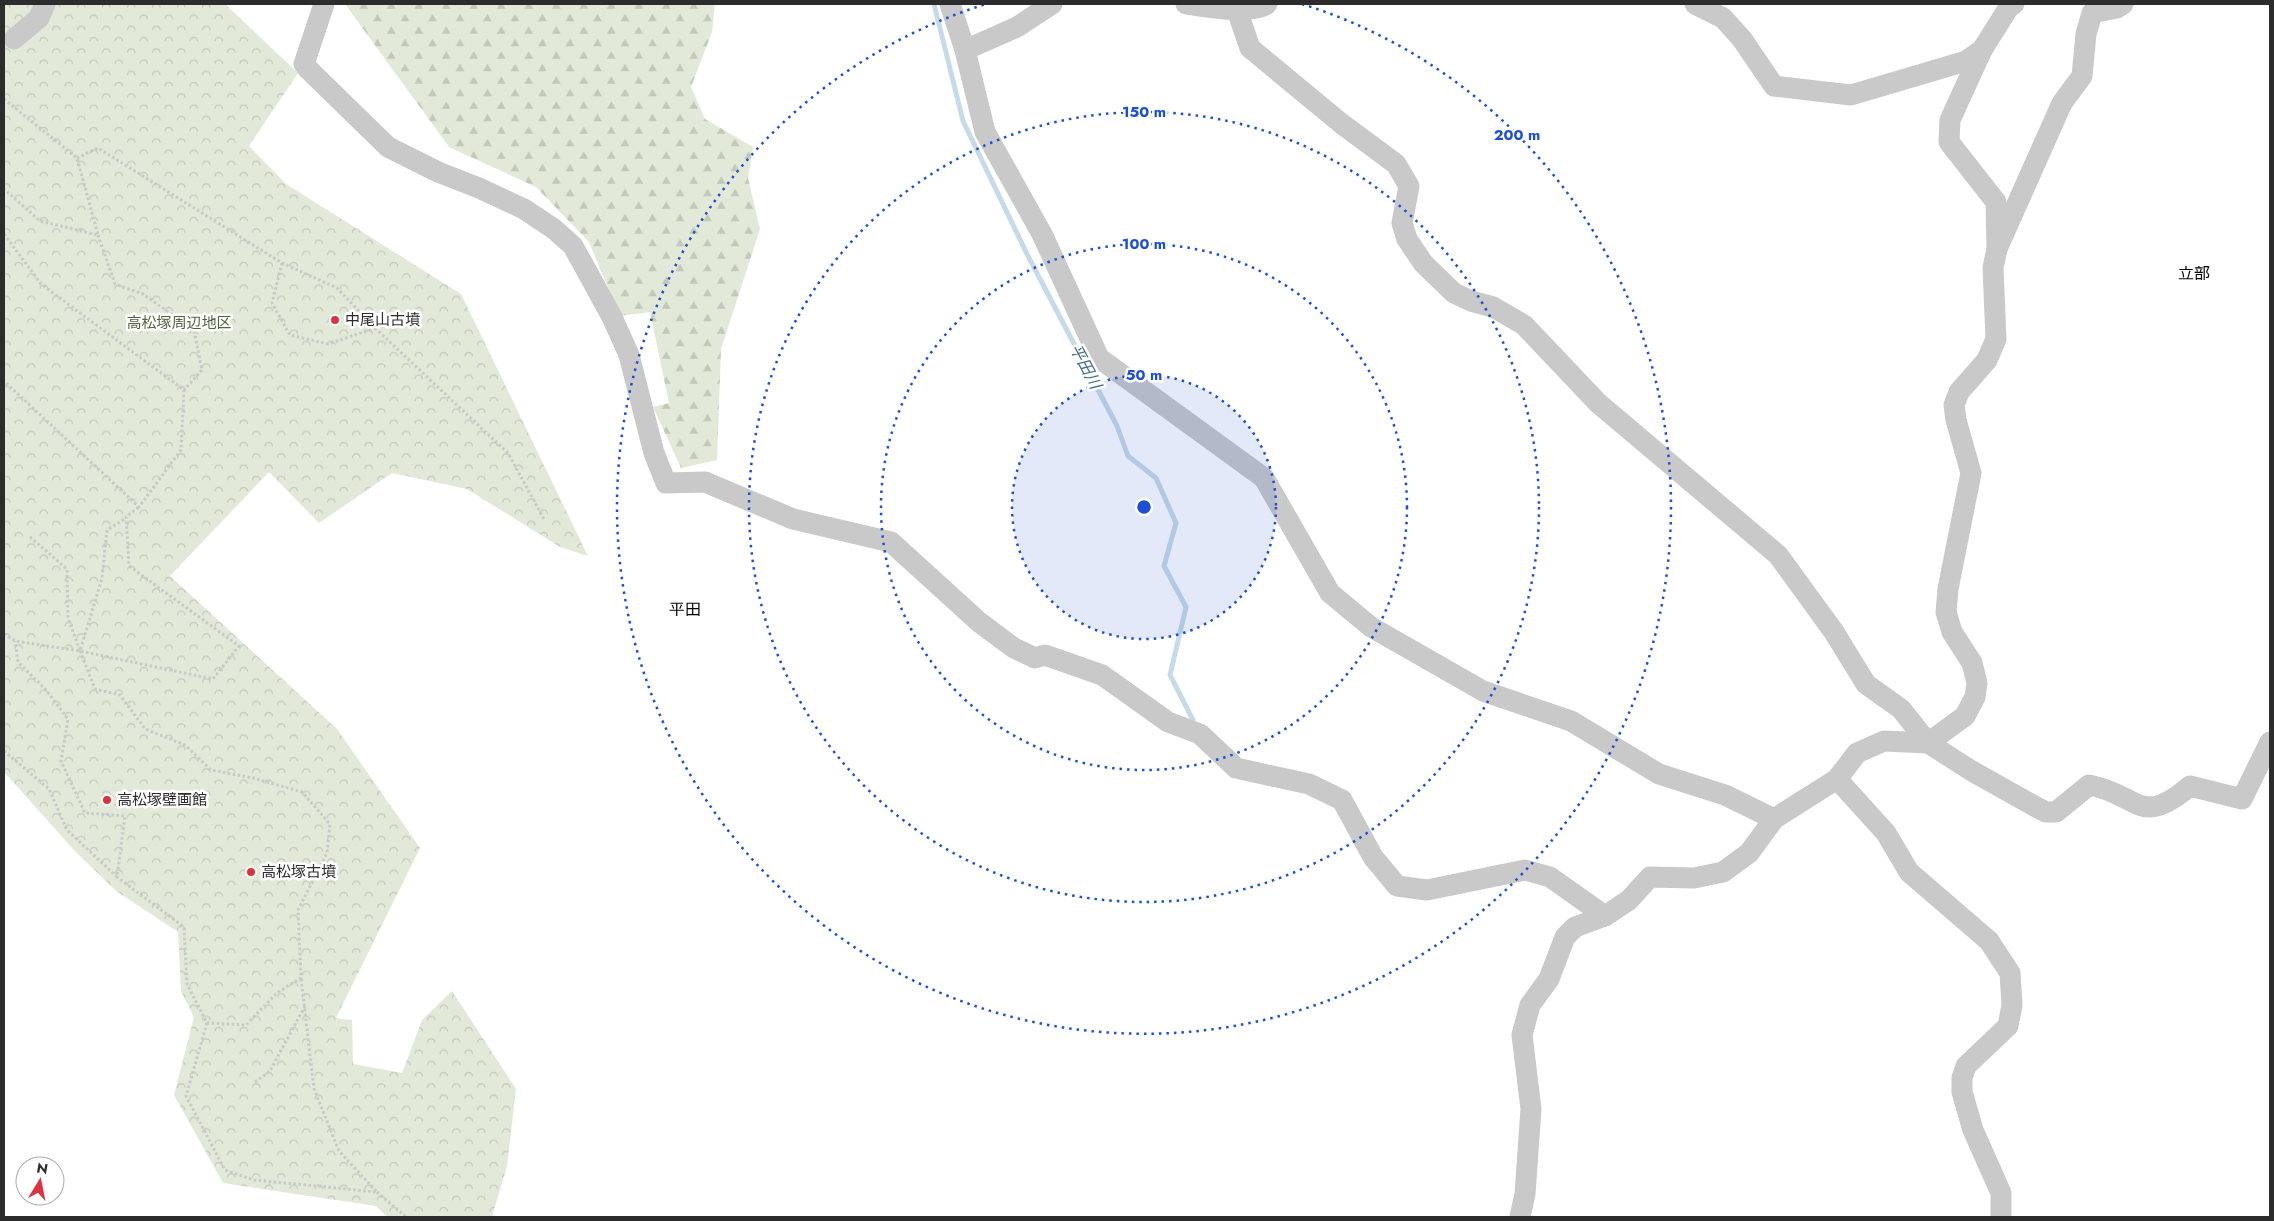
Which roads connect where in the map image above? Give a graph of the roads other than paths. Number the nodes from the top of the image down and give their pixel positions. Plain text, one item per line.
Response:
1 (45, 4) edge
2 (324, 4) edge
3 (950, 4) edge
4 (1052, 4) edge
5 (1186, 4) edge
6 (1267, 4) edge
7 (1695, 4) edge
8 (2014, 4) edge
9 (2123, 4) edge
10 (1237, 10) junction
11 (14, 39) dead end
12 (965, 50) junction
13 (1982, 50) junction
14 (1998, 249) junction
15 (2270, 742) edge
16 (1928, 743) junction
17 (1837, 779) junction
18 (1774, 819) junction
19 (1605, 916) junction
20 (1520, 1217) edge
21 (2001, 1217) edge

1 - 11 street
2 - 19 street
3 - 12 street
4 - 12 street
5 - 10 street
6 - 10 street
7 - 13 street
8 - 13 street
9 - 14 street
10 - 16 street
12 - 18 street
13 - 14 street
14 - 16 street
15 - 16 street
16 - 17 street
17 - 18 street
17 - 21 street
18 - 19 street
19 - 20 street

